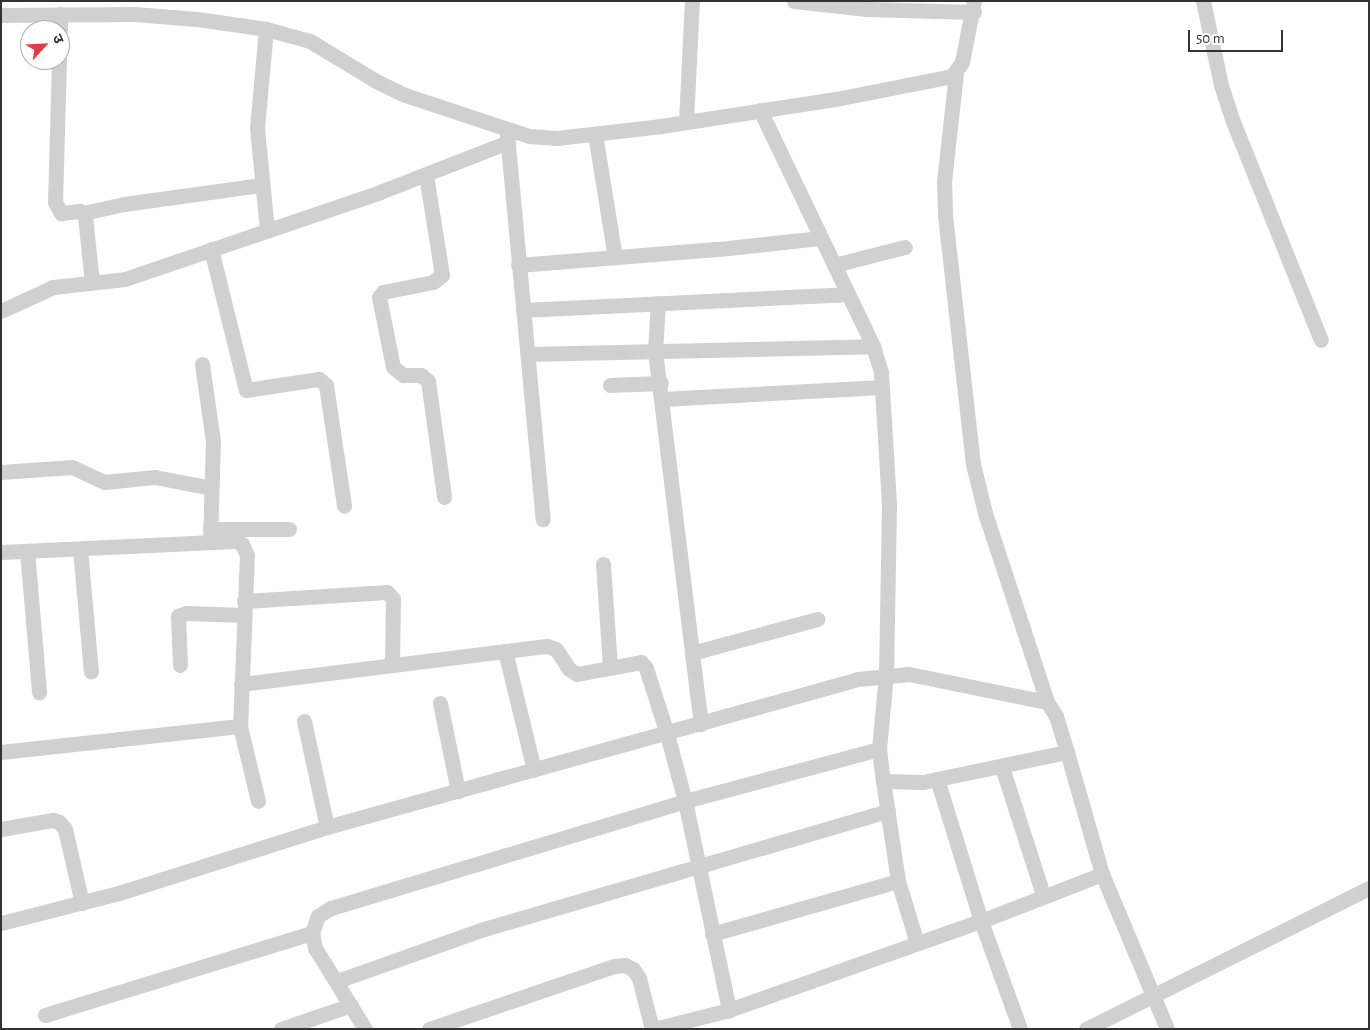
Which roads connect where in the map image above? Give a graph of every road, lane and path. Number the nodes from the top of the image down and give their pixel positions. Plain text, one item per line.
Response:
1 (692, 1) edge
2 (794, 1) edge
3 (1203, 1) edge
4 (975, 4) edge
5 (135, 8) edge
6 (60, 14) junction
7 (1, 15) edge
8 (60, 20) edge
9 (266, 29) junction
10 (59, 70) edge
11 (956, 73) junction
12 (760, 110) junction
13 (686, 122) junction
14 (595, 134) junction
15 (507, 136) junction
16 (426, 175) junction
17 (261, 185) junction
18 (83, 213) junction
19 (267, 230) junction
20 (821, 238) junction
21 (905, 247) dead end
22 (211, 249) junction
23 (615, 257) junction
24 (518, 264) junction
25 (834, 265) junction
26 (92, 283) junction
27 (847, 294) junction
28 (658, 303) junction
29 (523, 310) junction
30 (1, 311) edge
31 (1321, 340) dead end
32 (873, 346) junction
33 (655, 351) junction
34 (528, 354) junction
35 (202, 364) dead end
36 (661, 383) junction
37 (610, 385) dead end
38 (882, 387) junction
39 (662, 399) junction
40 (1, 472) edge
41 (211, 488) junction
42 (444, 497) dead end
43 (344, 506) dead end
44 (543, 518) dead end
45 (289, 529) dead end
46 (210, 536) junction
47 (80, 550) junction
48 (27, 551) junction
49 (1, 552) edge
50 (603, 564) dead end
51 (243, 608) junction
52 (817, 619) dead end
53 (505, 651) junction
54 (692, 653) junction
55 (180, 665) dead end
56 (392, 665) junction
57 (610, 667) junction
58 (91, 672) dead end
59 (886, 674) junction
60 (240, 684) junction
61 (39, 692) dead end
62 (1047, 702) junction
63 (440, 703) dead end
64 (304, 721) dead end
65 (701, 724) junction
66 (240, 726) junction
67 (667, 734) junction
68 (879, 749) junction
69 (1, 752) edge
70 (1067, 752) junction
71 (1002, 767) junction
72 (534, 770) junction
73 (938, 779) junction
74 (883, 781) junction
75 (458, 791) junction
76 (258, 801) dead end
77 (685, 801) junction
78 (888, 810) junction
79 (327, 827) junction
80 (1, 829) edge
81 (700, 867) junction
82 (1102, 874) junction
83 (898, 881) junction
84 (1369, 888) edge
85 (1043, 895) junction
86 (82, 903) junction
87 (2, 918) edge
88 (981, 921) junction
89 (312, 933) junction
90 (712, 934) junction
91 (917, 943) junction
92 (337, 981) junction
93 (1151, 996) junction
94 (351, 1005) junction
95 (729, 1010) junction
96 (45, 1015) dead end
97 (281, 1029) edge
98 (365, 1029) edge
99 (429, 1029) edge
100 (653, 1029) edge
101 (1020, 1029) edge
102 (1086, 1029) edge
103 (1167, 1029) edge

1 - 13 street
2 - 4 street
3 - 31 street
4 - 11 street
5 - 6 street
5 - 9 street
6 - 7 street
6 - 8 street
9 - 15 street
9 - 17 street
10 - 18 street
11 - 12 street
11 - 62 street
12 - 13 street
12 - 20 street
13 - 14 street
14 - 15 street
14 - 23 street
15 - 16 street
15 - 24 street
16 - 19 street
16 - 42 street
17 - 18 street
17 - 19 street
18 - 26 street
19 - 22 street
20 - 23 street
20 - 25 street
21 - 25 street
22 - 26 street
22 - 43 street
23 - 24 street
24 - 29 street
25 - 27 street
26 - 30 street
27 - 28 street
27 - 32 street
28 - 29 street
28 - 33 street
29 - 34 street
32 - 33 street
32 - 38 street
33 - 34 street
33 - 36 street
34 - 44 street
35 - 41 street
36 - 37 street
36 - 39 street
38 - 39 street
38 - 59 street
39 - 54 street
40 - 41 street
41 - 46 street
45 - 46 street
46 - 47 street
46 - 51 street
47 - 48 street
47 - 58 street
48 - 49 street
48 - 61 street
50 - 57 street
51 - 55 street
51 - 56 street
51 - 60 street
52 - 54 street
53 - 56 street
53 - 57 street
53 - 72 street
54 - 65 street
56 - 60 street
57 - 67 street
59 - 62 street
59 - 65 street
59 - 68 street
60 - 66 street
62 - 70 street
63 - 75 street
64 - 79 street
65 - 67 street
66 - 69 street
66 - 76 street
67 - 72 street
67 - 77 street
68 - 74 street
68 - 77 street
70 - 71 street
70 - 82 street
71 - 73 street
71 - 85 street
72 - 75 street
73 - 74 street
73 - 88 street
74 - 78 street
75 - 79 street
77 - 81 street
77 - 89 street
78 - 81 street
78 - 83 street
79 - 86 street
80 - 86 street
81 - 90 street
81 - 92 street
82 - 85 street
82 - 93 street
83 - 90 street
83 - 91 street
84 - 93 street
85 - 88 street
86 - 87 street
88 - 91 street
88 - 101 street
89 - 92 street
89 - 96 street
90 - 95 street
91 - 95 street
92 - 94 street
93 - 102 street
93 - 103 street
94 - 97 street
94 - 98 street
95 - 100 street
99 - 100 street

